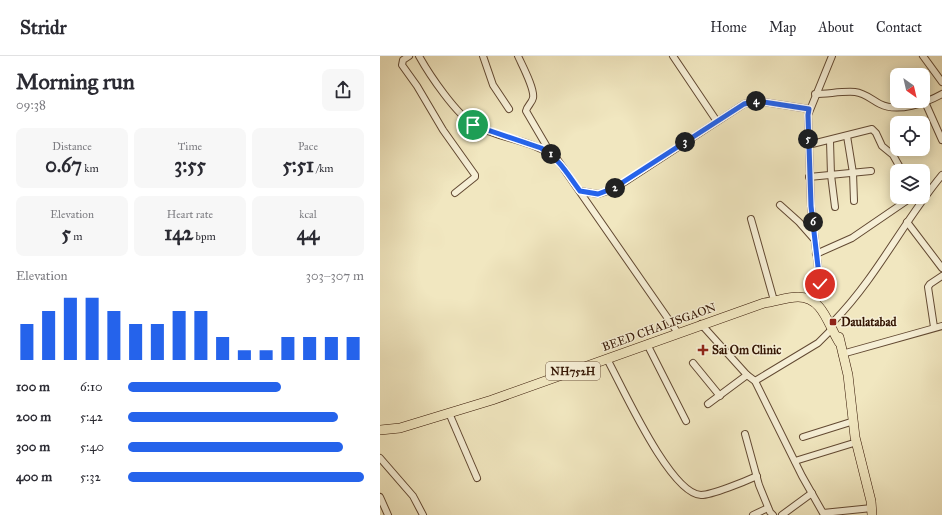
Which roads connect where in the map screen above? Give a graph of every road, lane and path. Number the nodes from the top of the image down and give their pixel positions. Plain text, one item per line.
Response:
1 (409, 56) edge
2 (419, 56) edge
3 (483, 56) edge
4 (518, 56) edge
5 (673, 56) edge
6 (832, 56) edge
7 (923, 56) edge
8 (942, 82) edge
9 (815, 94) junction
10 (942, 94) edge
11 (930, 99) edge
12 (890, 106) edge
13 (927, 108) edge
14 (509, 109) dead end
15 (809, 109) junction
16 (716, 120) junction
17 (847, 136) junction
18 (942, 140) edge
19 (830, 141) junction
20 (808, 145) junction
21 (550, 153) junction
22 (898, 164) edge
23 (871, 171) dead end
24 (852, 173) junction
25 (831, 175) junction
26 (942, 175) edge
27 (809, 177) junction
28 (930, 188) edge
29 (580, 191) junction
30 (455, 193) dead end
31 (854, 201) dead end
32 (902, 204) edge
33 (918, 204) edge
34 (780, 205) dead end
35 (835, 207) dead end
36 (751, 219) dead end
37 (907, 222) junction
38 (814, 239) junction
39 (816, 254) junction
40 (942, 268) edge
41 (942, 276) edge
42 (816, 296) junction
43 (773, 297) junction
44 (764, 303) junction
45 (701, 324) junction
46 (833, 325) junction
47 (934, 326) junction
48 (942, 326) edge
49 (678, 332) junction
50 (647, 344) junction
51 (842, 354) junction
52 (607, 359) junction
53 (693, 363) dead end
54 (747, 375) junction
55 (755, 381) junction
56 (720, 396) junction
57 (708, 404) dead end
58 (449, 413) junction
59 (686, 421) dead end
60 (854, 422) junction
61 (380, 430) edge
62 (745, 434) dead end
63 (803, 437) dead end
64 (857, 442) junction
65 (380, 458) edge
66 (795, 461) junction
67 (756, 476) junction
68 (477, 478) dead end
69 (812, 493) junction
70 (380, 497) edge
71 (768, 508) junction
72 (872, 511) edge
73 (388, 515) edge
74 (423, 515) edge
75 (753, 515) edge
76 (773, 515) edge
77 (782, 515) edge

1 - 30 street
2 - 21 street
3 - 14 street
4 - 21 street
5 - 16 street
6 - 9 street
7 - 8 street
9 - 12 street
9 - 15 street
10 - 11 street
13 - 18 street
15 - 16 street
15 - 20 street
16 - 29 street
17 - 19 street
17 - 22 street
17 - 24 street
19 - 20 street
19 - 25 street
20 - 27 street
21 - 29 street
23 - 24 street
24 - 25 street
24 - 31 street
25 - 27 street
25 - 35 street
26 - 28 street
27 - 38 street
29 - 49 street
32 - 39 street
33 - 37 street
34 - 38 street
36 - 43 street
37 - 40 street
37 - 46 street
38 - 39 street
39 - 42 street
41 - 47 street
42 - 43 highway, BEED CHALISGAON / NH752H
42 - 46 highway, BEED CHALISGAON / NH752H
43 - 44 highway, BEED CHALISGAON / NH752H
44 - 45 highway, BEED CHALISGAON / NH752H
44 - 46 highway, BEED CHALISGAON / NH752H
45 - 49 highway, BEED CHALISGAON / NH752H
45 - 54 street
46 - 51 highway, BEED CHALISGAON / NH752H
46 - 55 street
47 - 48 street
47 - 51 street
49 - 50 highway, BEED CHALISGAON / NH752H
50 - 52 highway, BEED CHALISGAON / NH752H
50 - 59 street
51 - 60 highway, BEED CHALISGAON / NH752H
52 - 58 highway, BEED CHALISGAON / NH752H
52 - 67 street
53 - 56 street
54 - 55 street
54 - 56 street
55 - 66 street
56 - 57 street
58 - 61 highway, BEED CHALISGAON / NH752H
58 - 68 street
60 - 63 street
60 - 64 highway, BEED CHALISGAON / NH752H
62 - 67 street
64 - 66 street
64 - 72 highway, BEED CHALISGAON / NH752H
65 - 74 street
66 - 69 street
67 - 71 street
69 - 72 street
69 - 77 street
70 - 73 street
71 - 75 street
71 - 76 street

